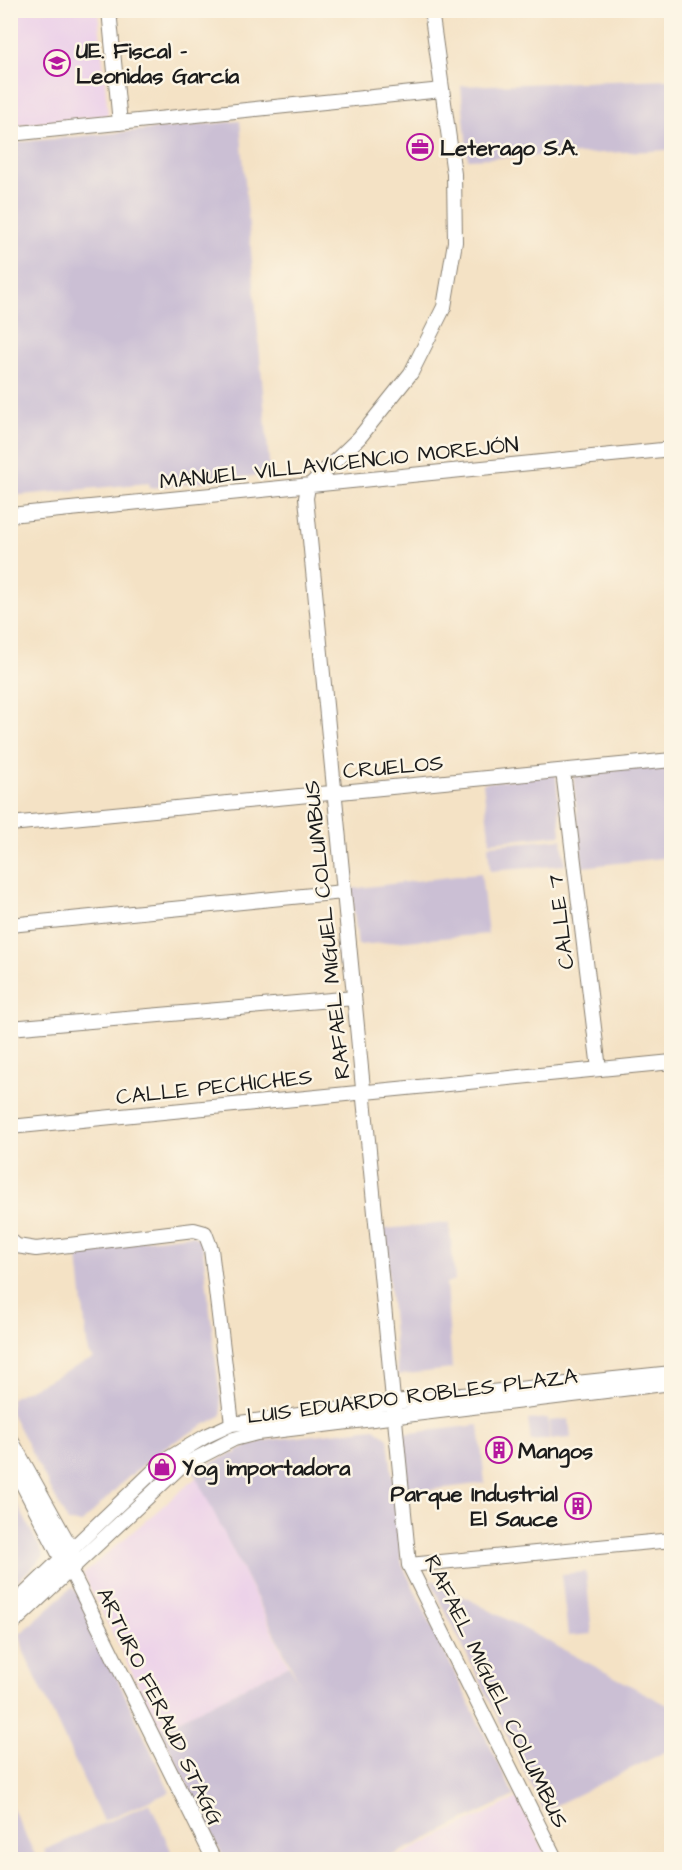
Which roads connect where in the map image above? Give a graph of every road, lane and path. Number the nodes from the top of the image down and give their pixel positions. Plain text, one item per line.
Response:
1 (109, 10) edge
2 (431, 10) edge
3 (442, 90) junction
4 (120, 123) junction
5 (10, 134) edge
6 (672, 449) edge
7 (308, 487) junction
8 (10, 515) edge
9 (672, 760) edge
10 (563, 771) junction
11 (333, 793) junction
12 (10, 824) edge
13 (343, 892) junction
14 (10, 925) edge
15 (354, 998) junction
16 (10, 1028) edge
17 (672, 1062) edge
18 (599, 1069) junction
19 (363, 1092) junction
20 (10, 1127) edge
21 (10, 1239) edge
22 (672, 1373) edge
23 (672, 1383) edge
24 (394, 1402) junction
25 (395, 1416) junction
26 (232, 1424) junction
27 (10, 1438) edge
28 (10, 1460) edge
29 (672, 1540) edge
30 (68, 1560) junction
31 (409, 1565) junction
32 (10, 1608) edge
33 (10, 1626) edge
34 (214, 1860) edge
35 (556, 1860) edge

1 - 4 street
2 - 3 street
3 - 4 street
3 - 7 street
4 - 5 street
6 - 7 street, MANUEL VILLAVICENCIO MOREJÓN
7 - 8 street, MANUEL VILLAVICENCIO MOREJÓN
7 - 11 street, RAFAEL MIGUEL COLUMBUS
9 - 10 street, CRUELOS
10 - 11 street, CRUELOS
10 - 18 street, CALLE 7
11 - 12 street, CRUELOS
11 - 13 street, RAFAEL MIGUEL COLUMBUS
13 - 14 street
13 - 15 street, RAFAEL MIGUEL COLUMBUS
15 - 16 street
15 - 19 street, RAFAEL MIGUEL COLUMBUS
17 - 18 street, CALLE PECHICHES
18 - 19 street, CALLE PECHICHES
19 - 20 street, CALLE PECHICHES
19 - 24 street, RAFAEL MIGUEL COLUMBUS
21 - 26 street
22 - 24 street, LUIS EDUARDO ROBLES PLAZA
23 - 25 street, LUIS EDUARDO ROBLES PLAZA
24 - 25 street, RAFAEL MIGUEL COLUMBUS
24 - 26 street, LUIS EDUARDO ROBLES PLAZA
25 - 30 street, LUIS EDUARDO ROBLES PLAZA
25 - 31 street, RAFAEL MIGUEL COLUMBUS
26 - 30 street, LUIS EDUARDO ROBLES PLAZA
27 - 30 street, ARTURO FERAUD STAGG
28 - 30 street, ARTURO FERAUD STAGG
29 - 31 street
30 - 32 street, LUIS EDUARDO ROBLES PLAZA
30 - 33 street, LUIS EDUARDO ROBLES PLAZA
30 - 34 street, ARTURO FERAUD STAGG
31 - 35 street, RAFAEL MIGUEL COLUMBUS

